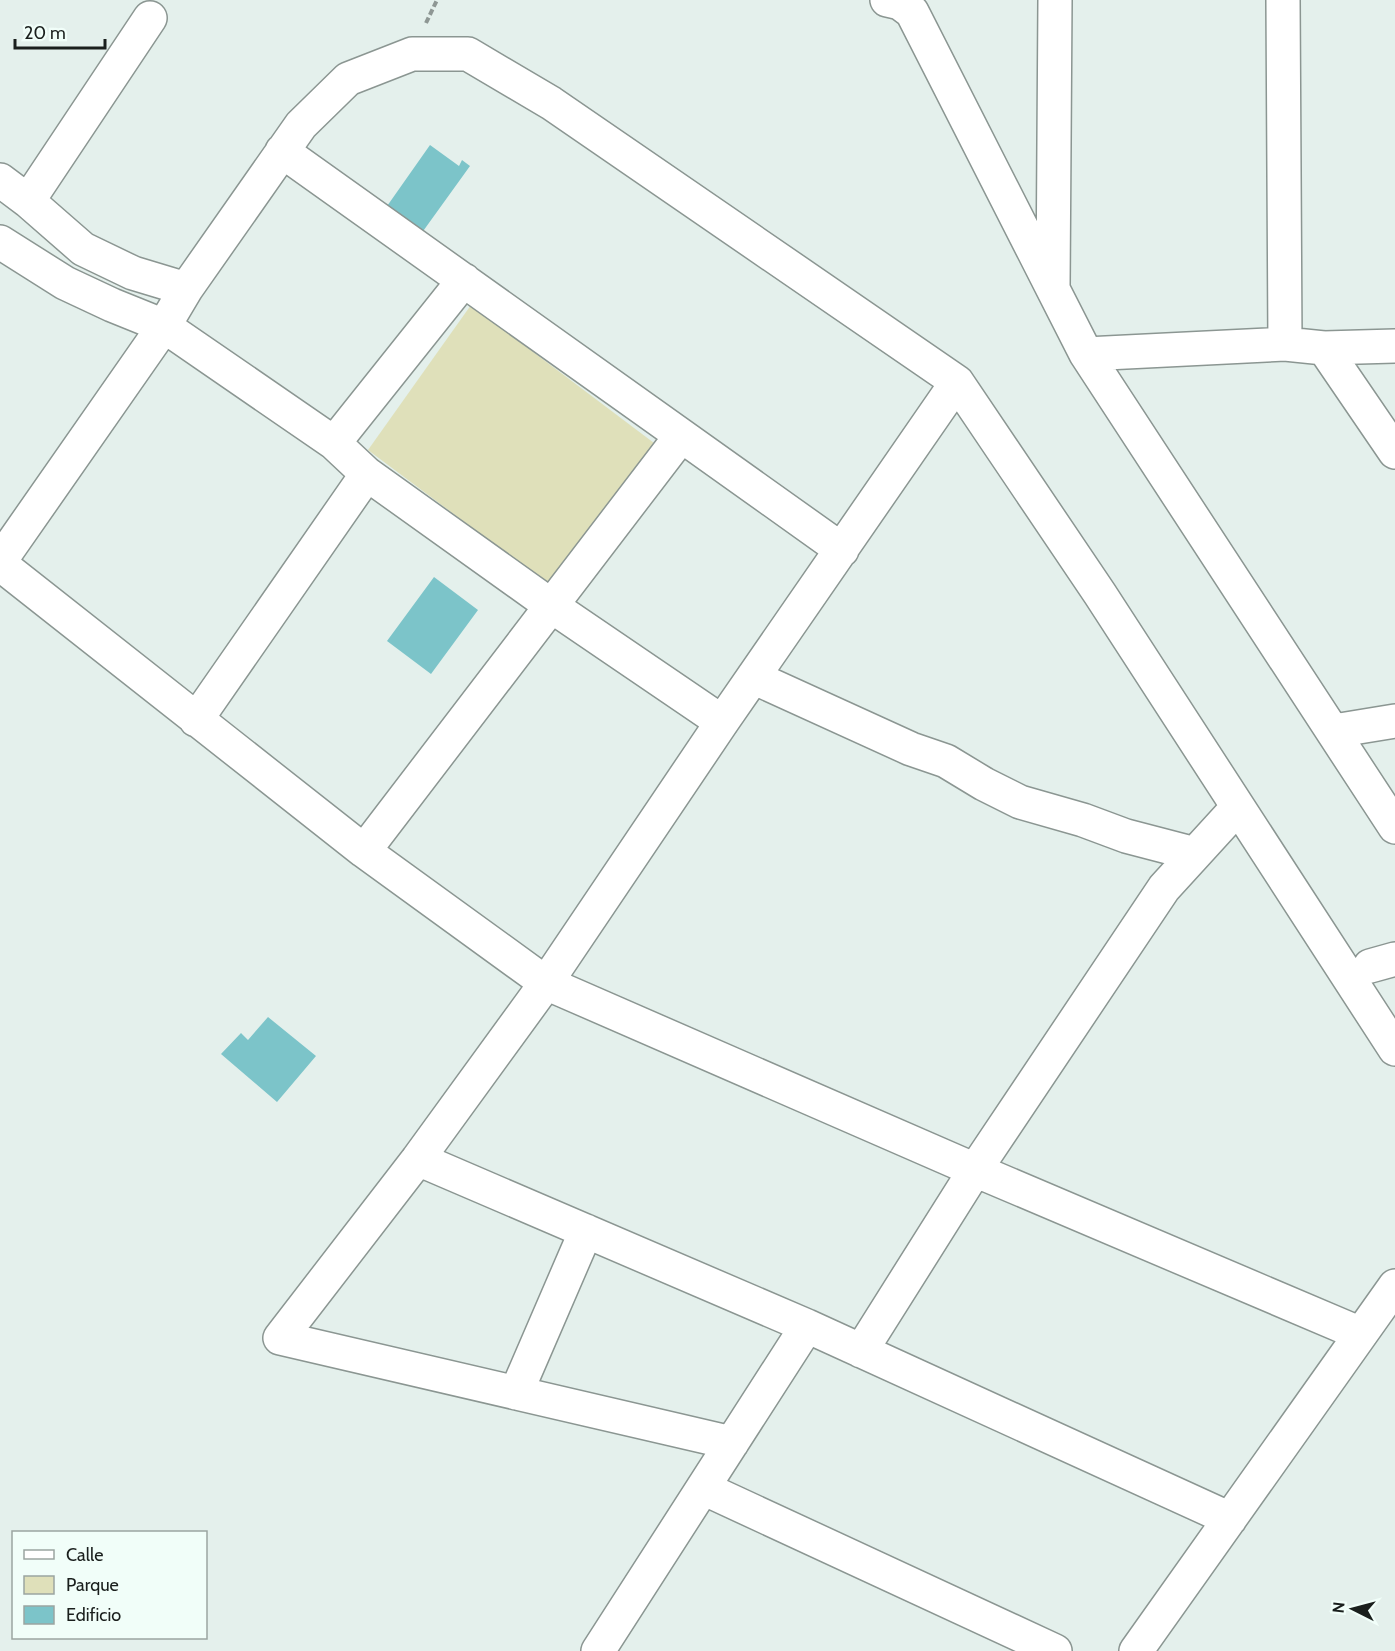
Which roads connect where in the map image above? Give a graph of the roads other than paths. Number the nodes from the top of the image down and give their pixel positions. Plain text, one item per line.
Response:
1 (887, 0) edge
2 (1055, 0) edge
3 (1282, 0) edge
4 (150, 18) dead end
5 (282, 151) junction
6 (0, 180) edge
7 (28, 201) junction
8 (0, 242) edge
9 (133, 273) junction
10 (464, 280) junction
11 (186, 289) junction
12 (1053, 291) junction
13 (112, 305) junction
14 (164, 326) junction
15 (1285, 344) junction
16 (1395, 346) edge
17 (1324, 348) junction
18 (1086, 354) junction
19 (957, 381) junction
20 (681, 436) junction
21 (334, 443) junction
22 (1395, 452) edge
23 (367, 474) junction
24 (842, 550) junction
25 (0, 563) edge
26 (553, 607) junction
27 (753, 677) junction
28 (196, 720) junction
29 (1395, 721) edge
30 (722, 722) junction
31 (1334, 731) junction
32 (1238, 807) junction
33 (1395, 827) edge
34 (364, 851) junction
35 (1195, 854) junction
36 (546, 983) junction
37 (1395, 1049) edge
38 (418, 1159) junction
39 (975, 1170) junction
40 (586, 1231) junction
41 (1395, 1286) edge
42 (807, 1326) junction
43 (1361, 1334) junction
44 (861, 1351) junction
45 (516, 1393) junction
46 (732, 1443) junction
47 (703, 1488) junction
48 (1230, 1519) junction
49 (598, 1651) edge
50 (1055, 1651) edge
51 (1136, 1651) edge

1 - 12 street
2 - 12 street
3 - 15 street
4 - 7 street
5 - 10 street
5 - 11 street
5 - 19 street
6 - 7 street
7 - 9 street
8 - 13 street
9 - 11 street
9 - 13 street
10 - 20 street
10 - 21 street
11 - 14 street
12 - 18 street
13 - 14 street
14 - 21 street
14 - 25 street
15 - 17 street
15 - 18 street
16 - 17 street
17 - 22 street
18 - 31 street
19 - 24 street
19 - 32 street
20 - 24 street
20 - 26 street
21 - 23 street
23 - 26 street
23 - 28 street
24 - 27 street
25 - 28 street
26 - 30 street
26 - 34 street
27 - 30 street
27 - 35 street
28 - 34 street
29 - 31 street
30 - 36 street
31 - 33 street
32 - 35 street
32 - 37 street
34 - 36 street
35 - 39 street
36 - 38 street
36 - 39 street
38 - 40 street
38 - 45 street
39 - 43 street
39 - 44 street
40 - 42 street
40 - 45 street
41 - 43 street
42 - 44 street
42 - 46 street
43 - 48 street
44 - 48 street
45 - 46 street
46 - 47 street
47 - 49 street
47 - 50 street
48 - 51 street

